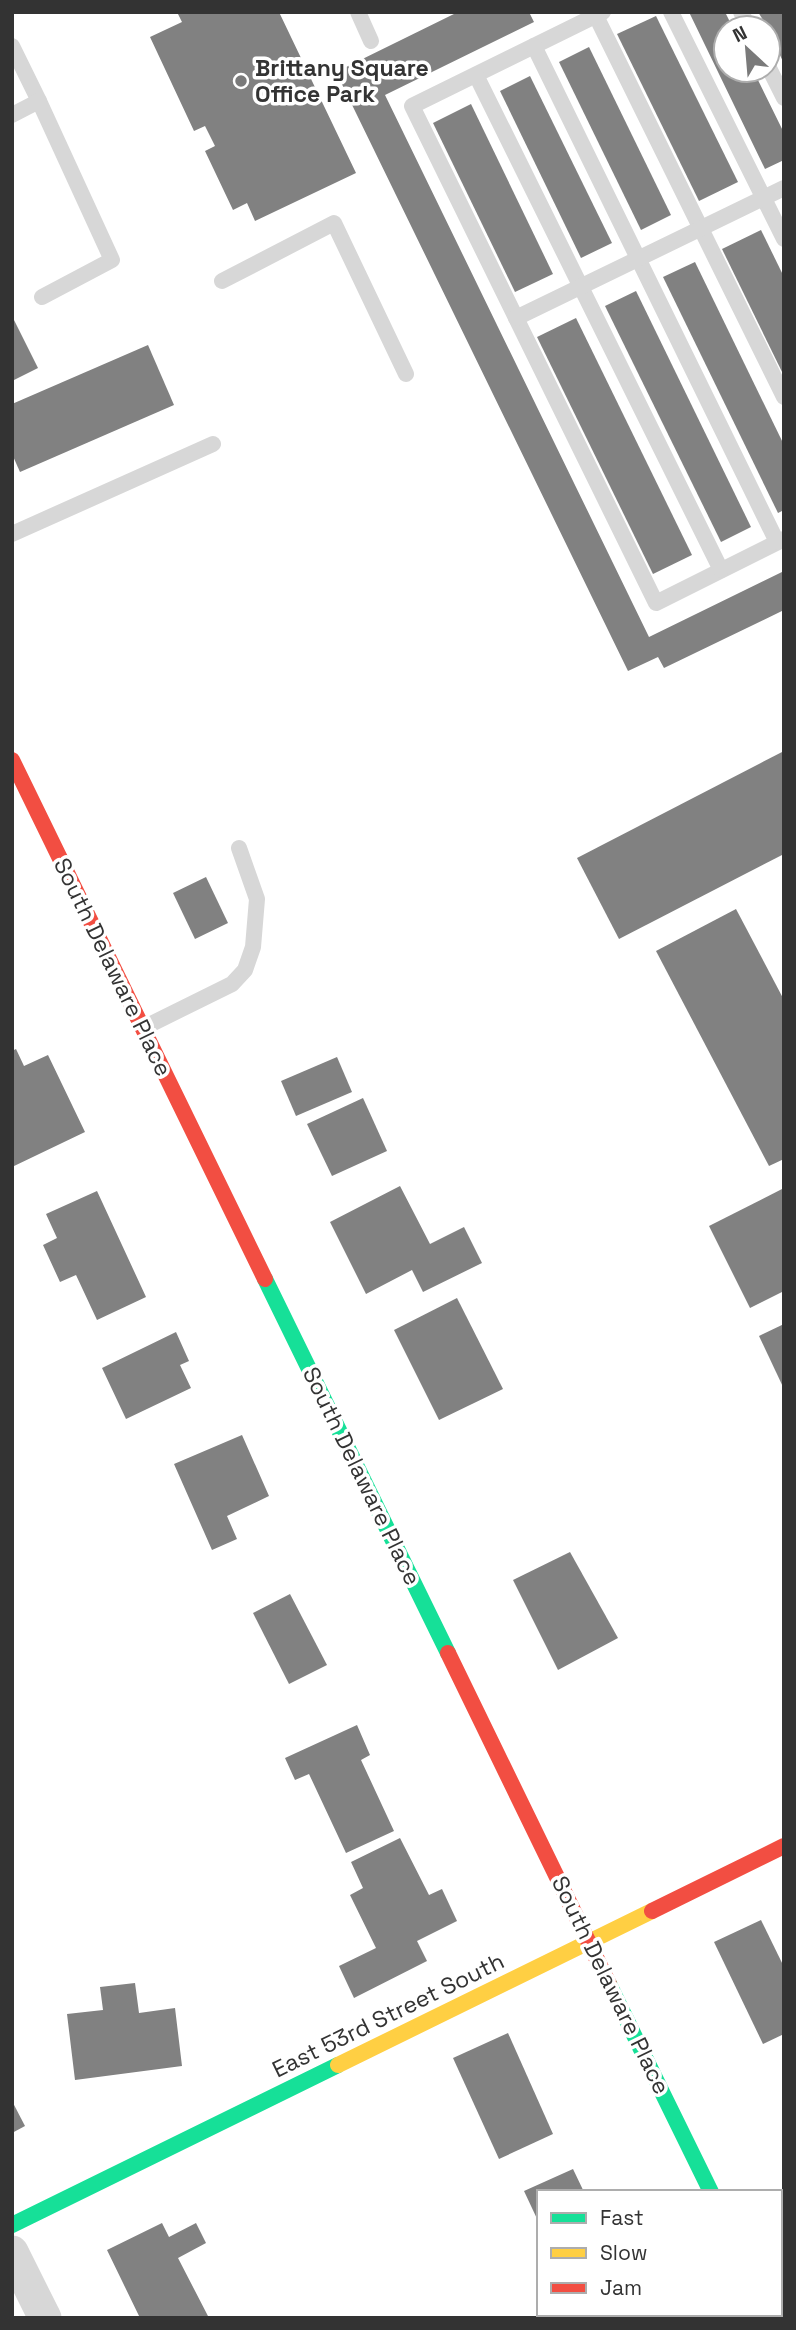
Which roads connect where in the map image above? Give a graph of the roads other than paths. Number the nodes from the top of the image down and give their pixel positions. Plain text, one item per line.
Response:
1 (358, 12) edge
2 (671, 12) edge
3 (599, 14) edge
4 (371, 41) dead end
5 (12, 46) edge
6 (534, 46) junction
7 (476, 75) junction
8 (39, 102) junction
9 (12, 115) edge
10 (784, 188) edge
11 (763, 198) junction
12 (701, 228) junction
13 (784, 239) edge
14 (638, 258) junction
15 (222, 281) dead end
16 (581, 286) junction
17 (42, 297) dead end
18 (516, 318) junction
19 (406, 374) dead end
20 (784, 397) edge
21 (213, 444) dead end
22 (12, 534) edge
23 (780, 540) edge
24 (721, 570) junction
25 (12, 761) edge
26 (239, 848) dead end
27 (142, 1028) junction
28 (784, 1846) edge
29 (590, 1941) junction
30 (710, 2190) edge
31 (12, 2225) edge
32 (12, 2252) edge
33 (45, 2318) edge

1 - 4 lane
2 - 11 lane
3 - 6 lane
3 - 12 lane
5 - 8 lane
6 - 7 lane
6 - 14 lane
7 - 16 lane
7 - 18 lane
8 - 9 lane
8 - 17 lane
10 - 11 lane
11 - 12 lane
11 - 13 lane
12 - 14 lane
12 - 20 lane
14 - 16 lane
14 - 23 lane
15 - 19 lane
16 - 18 lane
16 - 24 lane
18 - 24 lane
21 - 22 lane
23 - 24 lane
25 - 27 street, South Delaware Place
26 - 27 lane
27 - 29 street, South Delaware Place
28 - 29 street, East 53rd Street South
29 - 30 street, South Delaware Place
29 - 31 street, East 53rd Street South
32 - 33 street

